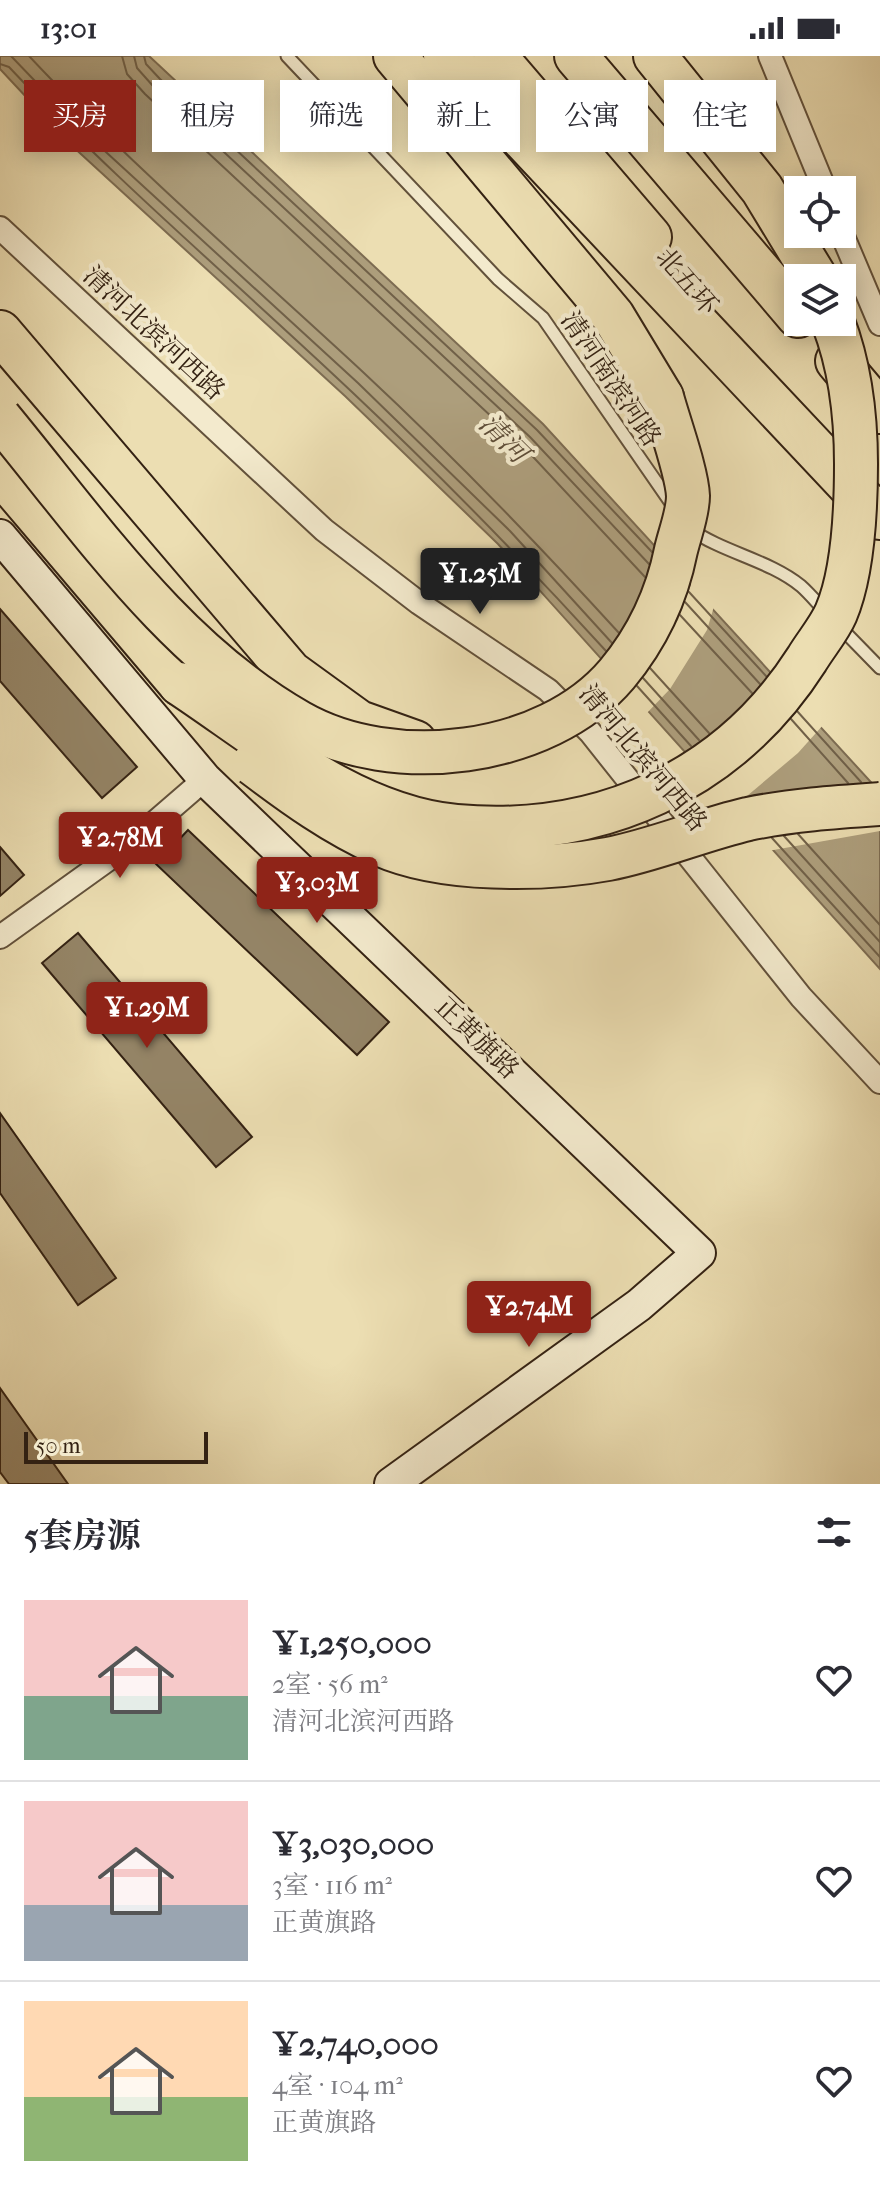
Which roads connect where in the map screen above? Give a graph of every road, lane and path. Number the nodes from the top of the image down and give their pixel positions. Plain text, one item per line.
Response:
1 (287, 56) edge
2 (395, 56) edge
3 (445, 56) edge
4 (495, 56) edge
5 (576, 56) edge
6 (655, 56) edge
7 (754, 56) edge
8 (770, 56) edge
9 (779, 77) junction
10 (819, 176) edge
11 (0, 228) edge
12 (848, 248) edge
13 (808, 264) edge
14 (784, 300) edge
15 (880, 324) edge
16 (0, 332) edge
17 (815, 336) edge
18 (836, 336) edge
19 (880, 412) edge
20 (0, 418) edge
21 (0, 472) edge
22 (880, 506) edge
23 (880, 518) edge
24 (0, 536) edge
25 (880, 668) edge
26 (180, 684) junction
27 (446, 752) junction
28 (205, 779) junction
29 (880, 804) edge
30 (0, 937) edge
31 (880, 1082) edge
32 (391, 1484) edge

1 - 25 lane, 清河南滨河路
2 - 27 highway, bridge
3 - 23 highway
4 - 22 highway, 北五环
5 - 14 highway
6 - 13 highway
7 - 9 street
8 - 9 street
9 - 10 street
11 - 31 street, 清河北滨河西路
12 - 15 street
16 - 27 highway
17 - 19 highway
18 - 26 highway, bridge
20 - 27 highway, bridge
21 - 26 highway
24 - 28 street, 正黄旗路
26 - 29 highway, bridge
28 - 30 street
28 - 32 street, 正黄旗路

